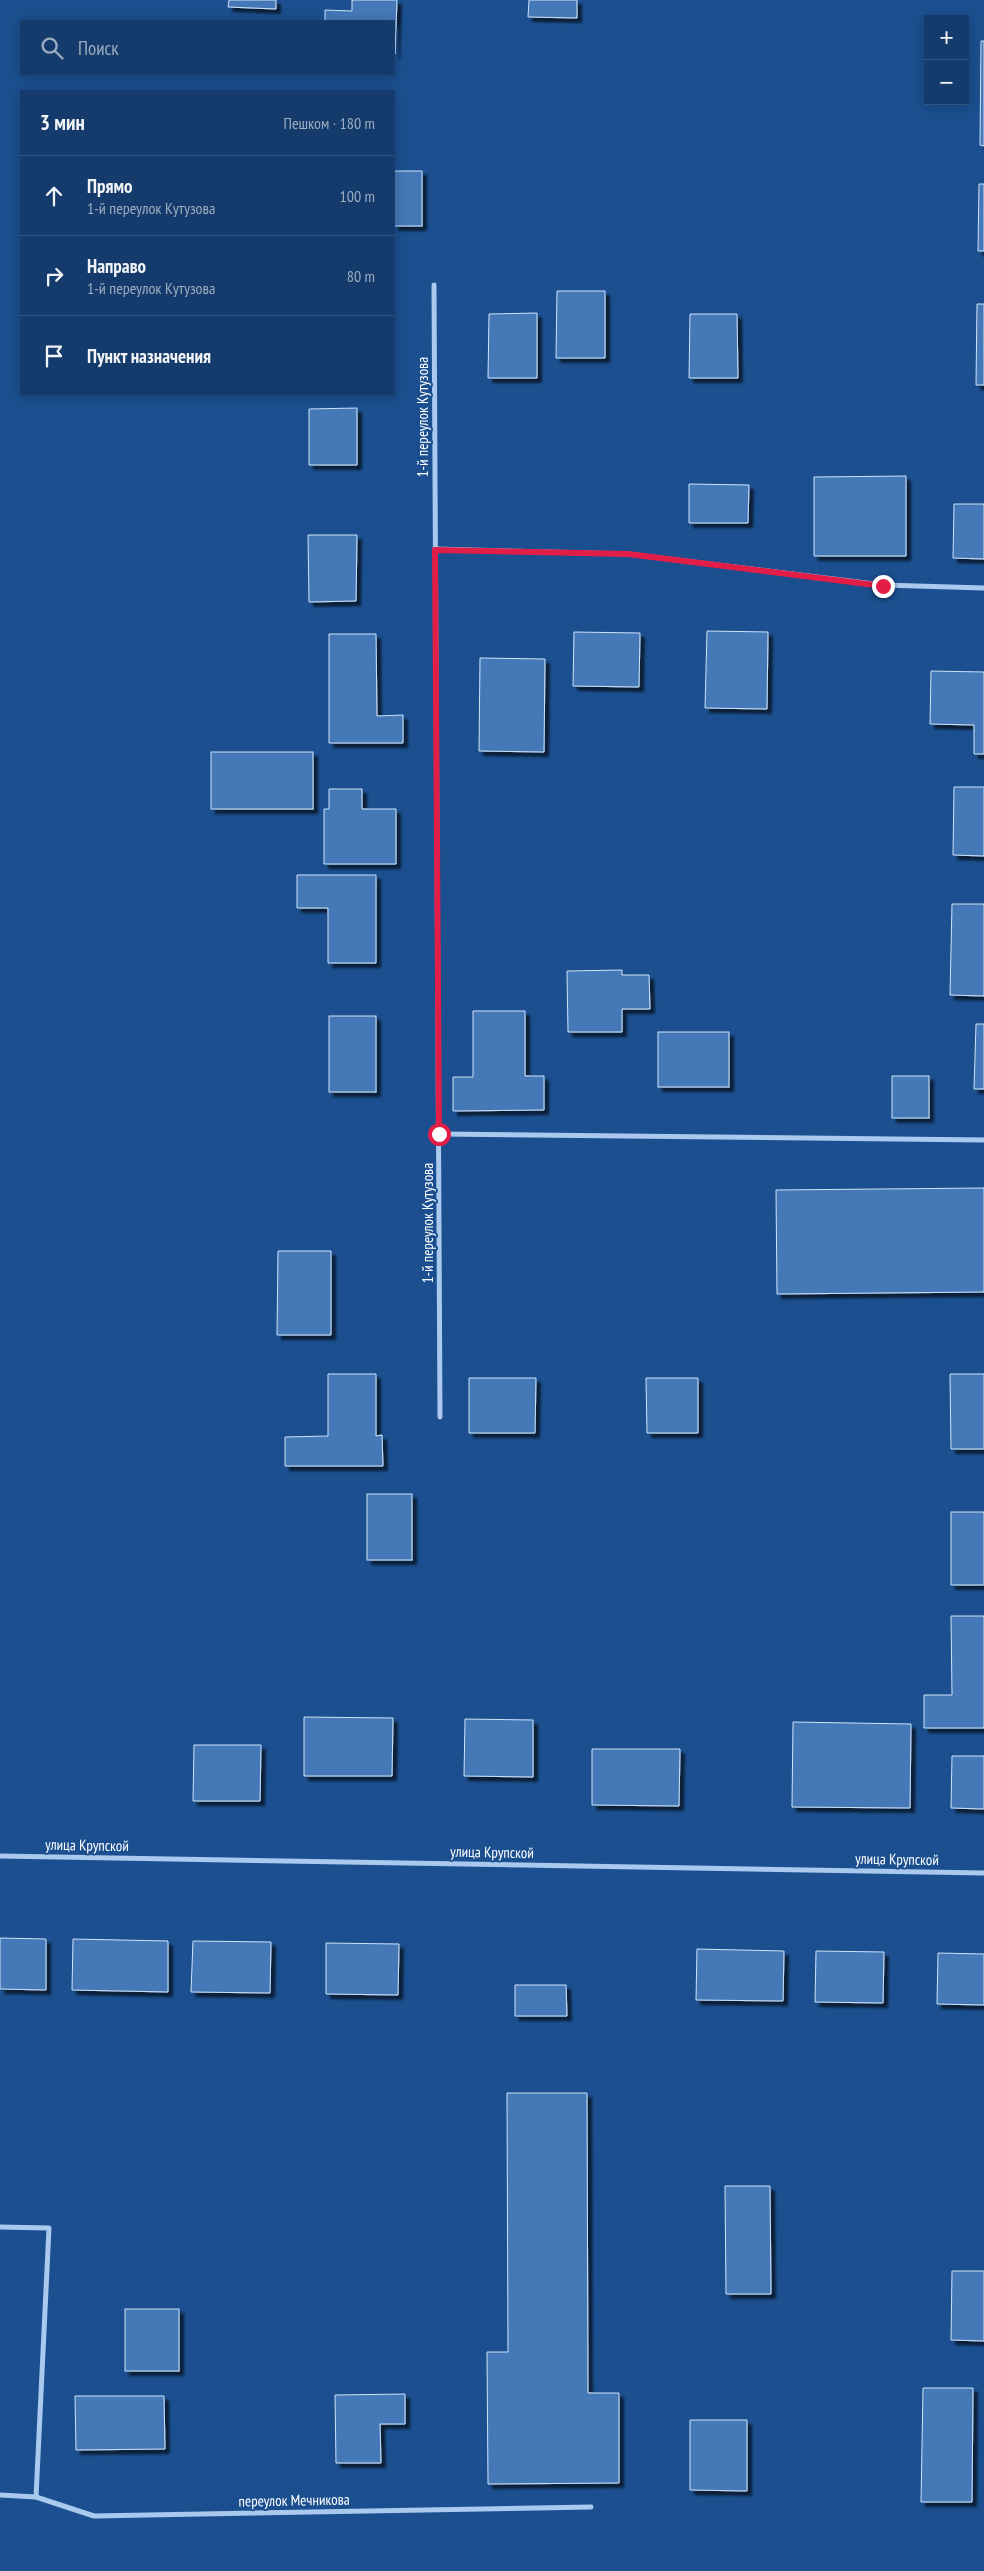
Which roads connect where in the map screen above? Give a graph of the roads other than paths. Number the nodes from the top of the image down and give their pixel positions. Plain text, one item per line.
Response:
1 (434, 285) dead end
2 (435, 550) junction
3 (984, 588) edge
4 (439, 1134) junction
5 (984, 1140) edge
6 (440, 1417) dead end
7 (0, 1856) edge
8 (984, 1873) edge
9 (0, 2227) edge
10 (0, 2495) edge
11 (36, 2497) junction
12 (591, 2507) dead end

1 - 2 street, 1-й переулок Кутузова
2 - 3 street
2 - 4 street, 1-й переулок Кутузова
4 - 5 street
4 - 6 street, 1-й переулок Кутузова
7 - 8 street, улица Крупской
9 - 11 street
10 - 11 street, переулок Мечникова
11 - 12 street, переулок Мечникова

